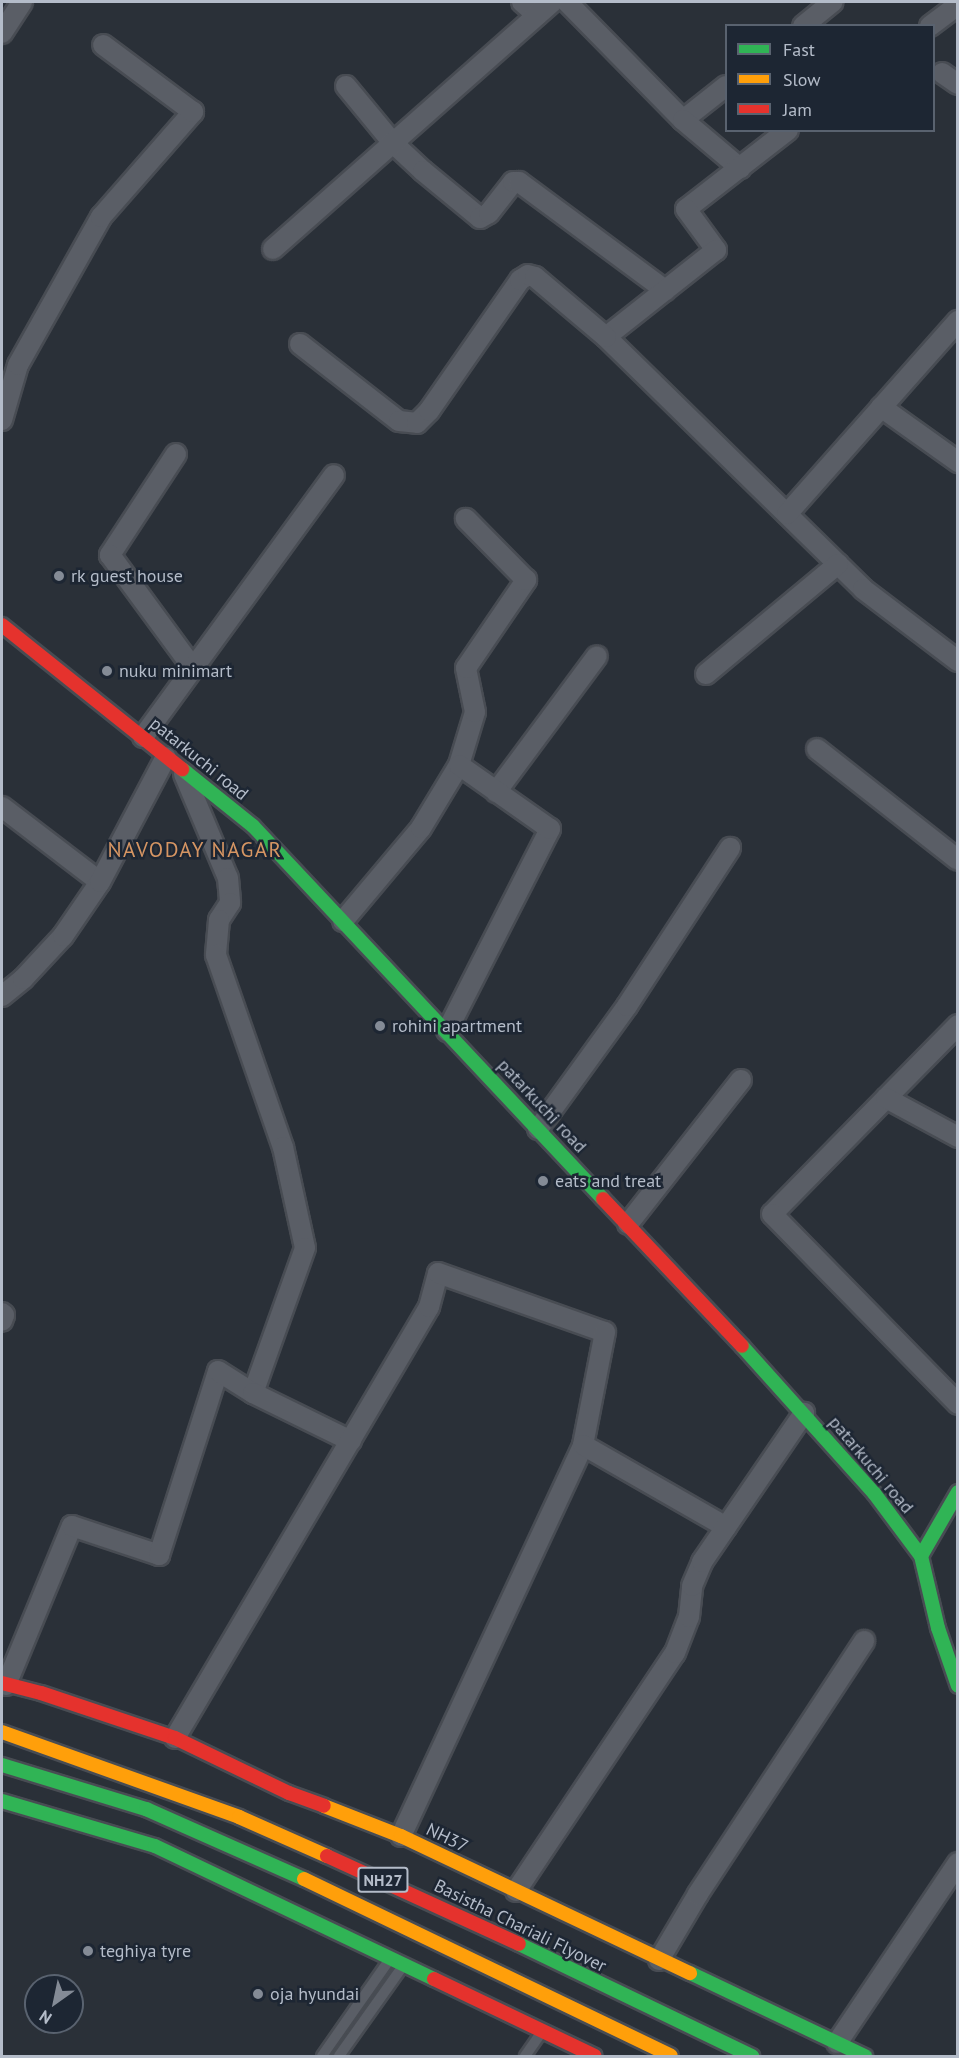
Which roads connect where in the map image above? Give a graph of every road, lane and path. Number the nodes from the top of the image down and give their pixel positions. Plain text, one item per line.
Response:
1 (22, 2) edge
2 (522, 2) edge
3 (552, 2) edge
4 (567, 2) edge
5 (833, 2) edge
6 (957, 5) edge
7 (537, 15) junction
8 (805, 24) edge
9 (933, 24) edge
10 (2, 33) edge
11 (103, 45) dead end
12 (346, 86) dead end
13 (725, 87) edge
14 (683, 120) junction
15 (785, 132) edge
16 (393, 142) junction
17 (740, 168) junction
18 (273, 249) dead end
19 (665, 290) junction
20 (957, 321) edge
21 (606, 337) junction
22 (300, 344) dead end
23 (881, 407) junction
24 (2, 420) edge
25 (176, 454) dead end
26 (957, 462) edge
27 (334, 475) dead end
28 (787, 514) junction
29 (466, 519) dead end
30 (838, 564) junction
31 (2, 625) edge
32 (597, 656) dead end
33 (957, 661) edge
34 (193, 668) junction
35 (706, 674) dead end
36 (143, 737) junction
37 (817, 749) dead end
38 (166, 757) junction
39 (459, 765) junction
40 (182, 769) junction
41 (496, 792) junction
42 (2, 807) edge
43 (730, 848) dead end
44 (957, 860) edge
45 (100, 882) junction
46 (343, 921) junction
47 (2, 996) edge
48 (957, 1025) edge
49 (447, 1031) junction
50 (741, 1080) dead end
51 (886, 1098) junction
52 (538, 1129) junction
53 (957, 1137) edge
54 (628, 1224) junction
55 (2, 1313) edge
56 (2, 1321) edge
57 (253, 1393) junction
58 (957, 1404) edge
59 (804, 1413) junction
60 (351, 1441) junction
61 (582, 1445) junction
62 (957, 1492) edge
63 (726, 1527) junction
64 (921, 1556) junction
65 (950, 1635) edge
66 (864, 1641) dead end
67 (4, 1684) edge
68 (957, 1686) edge
69 (2, 1732) edge
70 (175, 1738) junction
71 (2, 1765) edge
72 (2, 1801) edge
73 (401, 1836) junction
74 (957, 1863) edge
75 (516, 1891) junction
76 (392, 1957) junction
77 (659, 1960) junction
78 (405, 1963) junction
79 (542, 2031) junction
80 (837, 2043) junction
81 (322, 2056) edge
82 (339, 2056) edge
83 (525, 2056) edge
84 (595, 2056) edge
85 (671, 2056) edge
86 (752, 2056) edge
87 (866, 2056) edge

1 - 10 street
2 - 7 street
3 - 7 street
4 - 14 street
5 - 8 street
6 - 9 street
7 - 16 street
11 - 24 street
12 - 16 street
13 - 14 street
14 - 17 street
15 - 17 street
16 - 18 street
16 - 19 street
17 - 19 street
19 - 21 street
20 - 23 street
21 - 22 street
21 - 28 street
23 - 26 street
23 - 28 street
25 - 34 street
27 - 34 street
28 - 30 street
29 - 39 street
30 - 33 street
30 - 35 street
31 - 36 main road, patarkuchi road
32 - 41 street
34 - 36 street
36 - 38 main road, patarkuchi road
37 - 44 street
38 - 40 main road, patarkuchi road
38 - 45 street
39 - 41 street
39 - 46 street
40 - 46 main road, patarkuchi road
40 - 57 street
41 - 49 street
42 - 45 street
43 - 52 street
45 - 47 street
46 - 49 main road, patarkuchi road
48 - 51 street
49 - 52 main road, patarkuchi road
50 - 54 street
51 - 53 street
51 - 58 street
52 - 54 main road, patarkuchi road
54 - 59 main road, patarkuchi road
55 - 56 street
57 - 60 street
57 - 67 street
59 - 63 street
59 - 64 main road, patarkuchi road
60 - 61 street
60 - 70 street
61 - 63 street
61 - 73 street
62 - 64 main road
63 - 75 street
64 - 65 main road, patarkuchi road
65 - 68 main road, patarkuchi road
66 - 77 street
67 - 70 main road, NH37
69 - 86 main road, Basistha Chariali Flyover / NH27
70 - 73 main road, NH37
71 - 85 main road, NH27
72 - 76 main road
73 - 75 main road, NH37
74 - 80 street
75 - 77 main road, NH37
76 - 78 main road
76 - 81 lane
77 - 80 main road, NH37
78 - 79 main road
78 - 82 lane
79 - 83 lane
79 - 84 main road
80 - 87 main road, NH37

